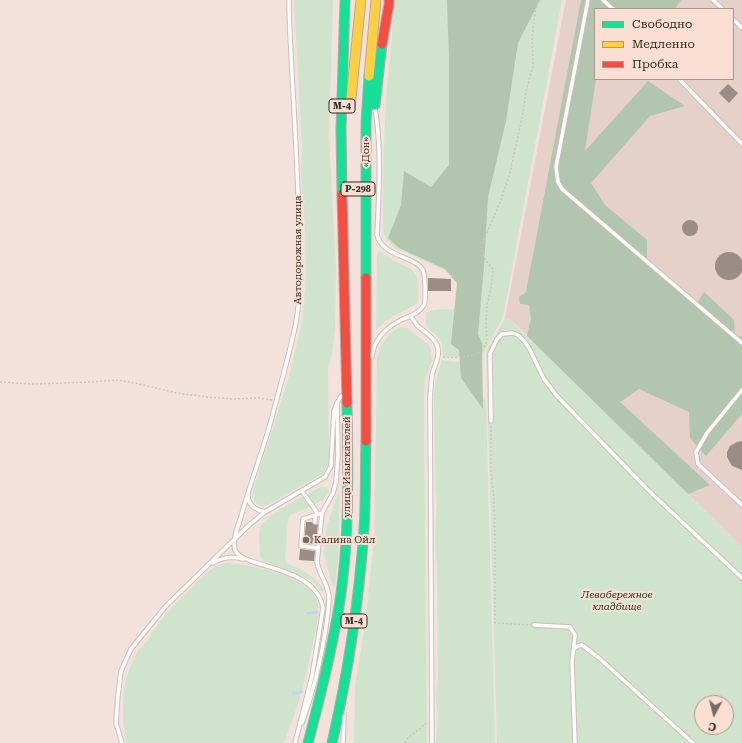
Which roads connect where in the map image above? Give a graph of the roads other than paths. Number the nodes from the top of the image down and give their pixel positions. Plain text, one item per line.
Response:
1 (289, 0) edge
2 (345, 0) edge
3 (361, 0) edge
4 (368, 0) edge
5 (376, 0) edge
6 (588, 0) edge
7 (603, 0) edge
8 (714, 0) edge
9 (389, 2) edge
10 (612, 8) edge
11 (722, 8) edge
12 (734, 20) edge
13 (742, 28) edge
14 (680, 80) edge
15 (375, 108) junction
16 (742, 144) edge
17 (344, 260) junction
18 (411, 316) junction
19 (366, 329) junction
20 (742, 343) edge
21 (371, 364) dead end
22 (346, 388) junction
23 (371, 389) dead end
24 (742, 390) edge
25 (337, 403) junction
26 (491, 421) road end
27 (366, 423) junction
28 (249, 490) junction
29 (302, 491) junction
30 (742, 505) edge
31 (265, 512) junction
32 (318, 514) junction
33 (309, 517) junction
34 (309, 522) dead end
35 (315, 522) dead end
36 (235, 540) junction
37 (318, 548) junction
38 (252, 561) junction
39 (204, 569) junction
40 (742, 578) edge
41 (534, 625) road end
42 (574, 649) junction
43 (323, 686) junction
44 (344, 690) junction
45 (334, 740) edge
46 (122, 743) edge
47 (295, 743) edge
48 (303, 743) edge
49 (308, 743) edge
50 (313, 743) edge
51 (328, 743) edge
52 (339, 743) edge
53 (343, 743) edge
54 (432, 743) edge
55 (574, 743) edge
56 (693, 743) edge

1 - 28 lane, Автодорожная улица
2 - 17 main road, М-4
3 - 17 main road, Р-298
4 - 19 main road, Р-298
5 - 19 main road, «Дон» / М-4
6 - 20 lane
7 - 10 lane
8 - 11 lane
9 - 15 main road
12 - 13 lane
14 - 16 lane
15 - 18 lane
15 - 19 main road
17 - 22 main road, улица Изыскателей / М-4
18 - 21 lane
18 - 54 lane
19 - 27 main road, улица Изыскателей / М-4
22 - 25 lane
22 - 43 main road, улица Изыскателей / М-4
23 - 27 lane
24 - 30 lane
25 - 29 lane
25 - 32 lane
26 - 40 lane
27 - 44 main road, улица Изыскателей / М-4
28 - 31 lane
28 - 36 lane, Автодорожная улица
29 - 31 lane
29 - 32 lane
31 - 36 lane
32 - 33 lane
32 - 35 lane
32 - 37 lane
33 - 34 lane
33 - 37 lane
36 - 38 lane
36 - 39 lane
37 - 47 lane
38 - 39 lane
38 - 47 lane
39 - 46 lane
41 - 42 lane
42 - 55 lane
42 - 56 lane
43 - 48 lane
43 - 49 main road, улица Изыскателей / М-4
43 - 50 lane
44 - 45 main road, улица Изыскателей / М-4
44 - 51 lane
44 - 52 lane
44 - 53 lane

